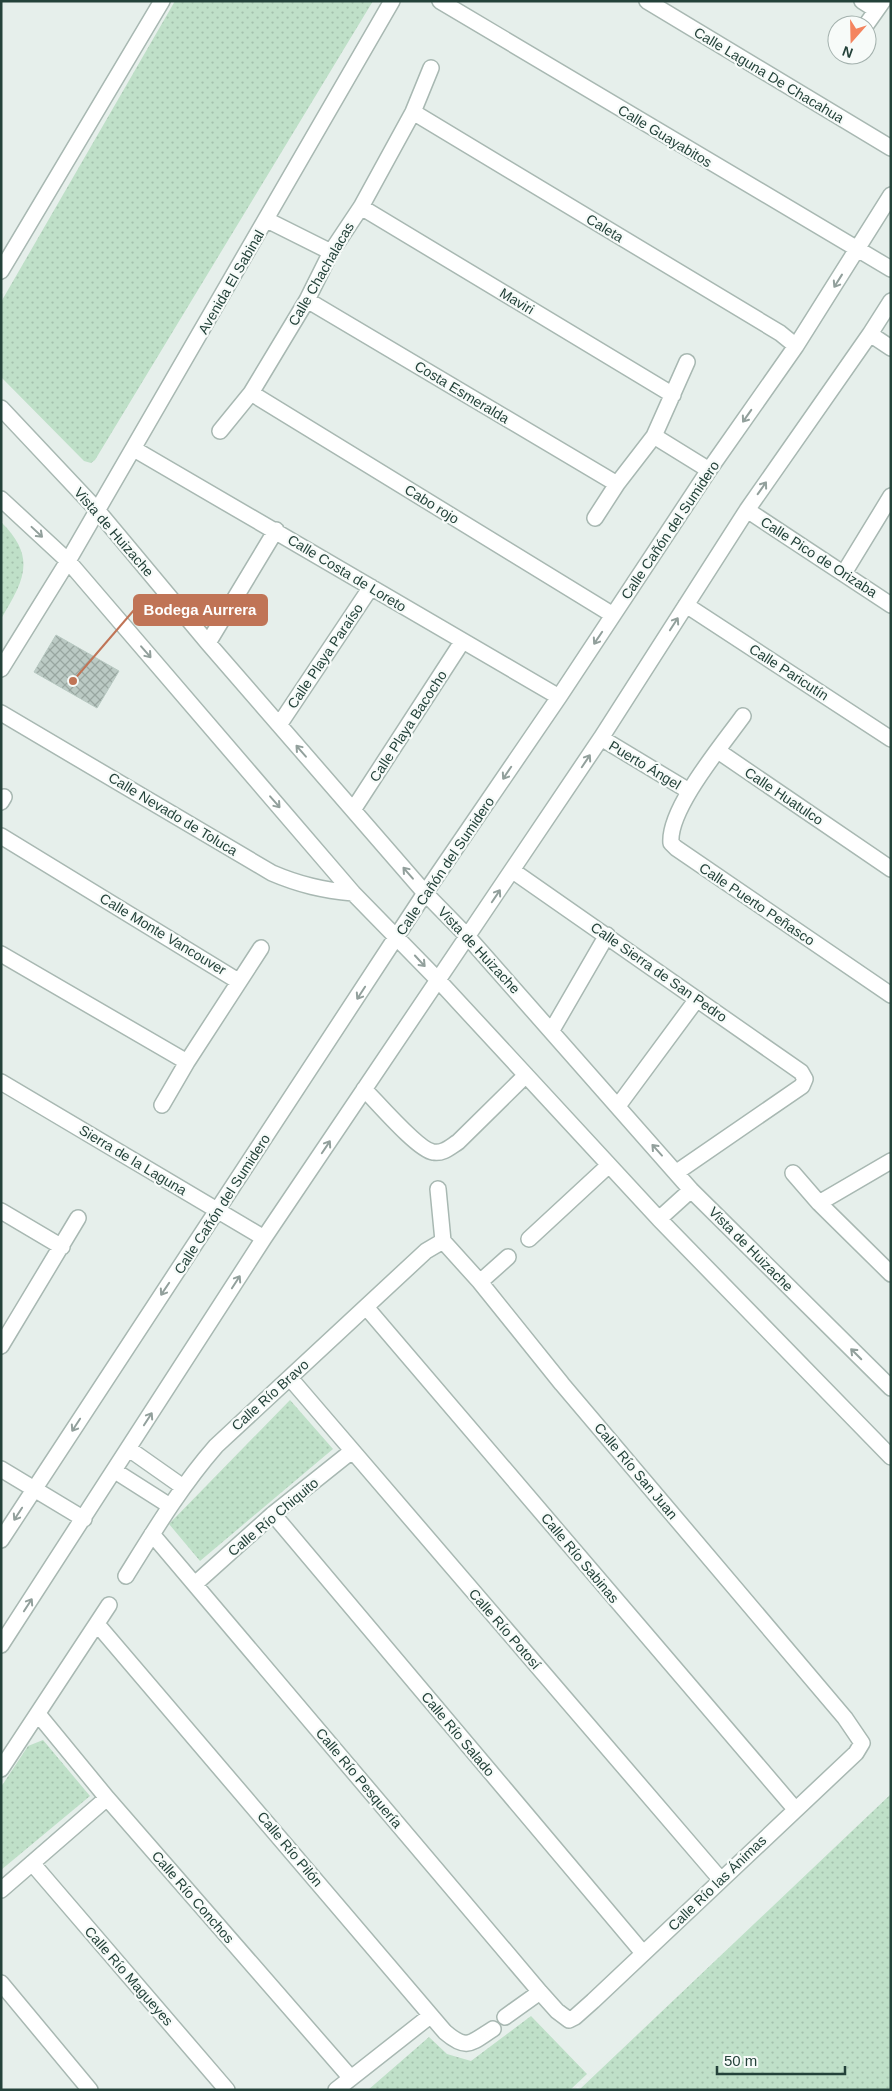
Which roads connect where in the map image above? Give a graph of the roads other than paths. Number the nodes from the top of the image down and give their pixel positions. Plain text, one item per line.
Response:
1 (162, 1) edge
2 (392, 1) edge
3 (440, 1) edge
4 (647, 1) edge
5 (862, 1) edge
6 (880, 5) edge
7 (431, 68) dead end
8 (413, 112) junction
9 (891, 148) edge
10 (891, 195) edge
11 (361, 207) junction
12 (267, 220) junction
13 (857, 250) junction
14 (331, 252) junction
15 (891, 269) edge
16 (1, 271) edge
17 (307, 300) junction
18 (891, 301) edge
19 (870, 334) junction
20 (796, 346) junction
21 (891, 348) edge
22 (687, 362) dead end
23 (251, 393) junction
24 (673, 394) junction
25 (1, 408) edge
26 (220, 431) dead end
27 (654, 436) junction
28 (134, 449) junction
29 (709, 470) junction
30 (616, 484) junction
31 (891, 496) edge
32 (1, 499) edge
33 (98, 510) junction
34 (747, 510) junction
35 (595, 518) dead end
36 (276, 530) junction
37 (68, 561) junction
38 (844, 573) junction
39 (370, 587) junction
40 (686, 605) junction
41 (891, 605) edge
42 (613, 615) junction
43 (462, 642) junction
44 (208, 643) junction
45 (1, 669) edge
46 (559, 697) junction
47 (1, 713) edge
48 (743, 716) dead end
49 (279, 725) junction
50 (601, 738) junction
51 (891, 740) edge
52 (718, 751) junction
53 (689, 791) junction
54 (353, 810) junction
55 (1, 836) edge
56 (891, 869) edge
57 (513, 870) junction
58 (353, 892) junction
59 (425, 893) junction
60 (607, 935) junction
61 (468, 936) junction
62 (398, 938) junction
63 (261, 948) dead end
64 (1, 954) edge
65 (238, 981) junction
66 (439, 981) junction
67 (891, 995) edge
68 (697, 1000) junction
69 (552, 1030) junction
70 (187, 1062) junction
71 (526, 1076) junction
72 (1, 1082) edge
73 (364, 1090) junction
74 (162, 1105) dead end
75 (618, 1106) junction
76 (891, 1161) edge
77 (609, 1166) junction
78 (677, 1172) junction
79 (793, 1173) dead end
80 (438, 1189) dead end
81 (692, 1190) junction
82 (820, 1202) junction
83 (218, 1210) junction
84 (1, 1211) edge
85 (78, 1218) dead end
86 (659, 1218) junction
87 (264, 1238) junction
88 (529, 1239) dead end
89 (442, 1241) junction
90 (62, 1247) junction
91 (508, 1257) dead end
92 (891, 1274) edge
93 (480, 1282) junction
94 (366, 1307) junction
95 (5, 1330) edge
96 (1, 1346) edge
97 (290, 1378) junction
98 (891, 1388) edge
99 (129, 1449) junction
100 (352, 1451) junction
101 (891, 1457) edge
102 (1, 1469) edge
103 (115, 1471) junction
104 (183, 1486) junction
105 (34, 1489) junction
106 (170, 1506) junction
107 (273, 1514) junction
108 (84, 1519) junction
109 (152, 1534) junction
110 (1, 1540) edge
111 (126, 1576) dead end
112 (195, 1584) junction
113 (110, 1605) dead end
114 (97, 1624) junction
115 (1, 1645) edge
116 (38, 1714) junction
117 (862, 1743) joint
118 (1, 1769) edge
119 (107, 1798) junction
120 (794, 1809) junction
121 (32, 1863) junction
122 (720, 1880) junction
123 (1, 1890) edge
124 (643, 1953) junction
125 (1, 1983) edge
126 (540, 1992) junction
127 (430, 2016) junction
128 (505, 2017) dead end
129 (569, 2020) joint
130 (493, 2029) dead end
131 (350, 2077) junction
132 (90, 2090) edge
133 (227, 2090) edge
134 (336, 2090) edge

1 - 16 street
2 - 12 street, Avenida El Sabinal
3 - 13 street, Calle Guayabitos
4 - 9 street, Calle Laguna De Chacahua
5 - 6 street
7 - 8 street, Calle Chachalacas
8 - 11 street, Calle Chachalacas
8 - 20 street, Caleta
10 - 13 street, Calle Cañón del Sumidero
11 - 14 street, Calle Chachalacas
11 - 24 street, Maviri
12 - 14 street
12 - 28 street, Avenida El Sabinal
13 - 15 street, Calle Guayabitos
13 -> 20 street, Calle Cañón del Sumidero
14 - 17 street, Calle Chachalacas
17 - 23 street, Calle Chachalacas
17 - 30 street, Costa Esmeralda
18 - 19 street
19 - 21 street
34 -> 19 street
20 -> 29 street, Calle Cañón del Sumidero
22 - 24 street
23 - 26 street, Calle Chachalacas
23 - 42 street, Cabo rojo
24 - 27 street
25 - 33 street, Vista de Huizache
27 - 29 street
27 - 30 street
28 - 33 street, Avenida El Sabinal
28 - 36 street, Calle Costa de Loreto
29 - 42 street, Calle Cañón del Sumidero
30 - 35 street
31 - 38 street
32 -> 37 street
33 - 37 street, Avenida El Sabinal
33 - 44 street, Vista de Huizache
34 - 38 street, Calle Pico de Orizaba
34 - 40 street
36 - 39 street, Calle Costa de Loreto
36 - 44 street
37 - 45 street
37 -> 58 street
38 - 41 street, Calle Pico de Orizaba
39 - 43 street, Calle Costa de Loreto
39 - 49 street, Calle Playa Paraíso
50 -> 40 street
40 - 51 street, Calle Paricutín
42 -> 46 street, Calle Cañón del Sumidero
43 - 46 street, Calle Costa de Loreto
43 - 54 street, Calle Playa Bacocho
44 - 49 street, Vista de Huizache
46 -> 59 street, Calle Cañón del Sumidero
47 - 58 street, Calle Nevado de Toluca
48 - 52 street
54 -> 49 street, Vista de Huizache
50 - 53 street, Puerto Ángel
57 -> 50 street
52 - 53 street
52 - 56 street, Calle Huatulco
53 - 67 street, Calle Puerto Peñasco
59 -> 54 street, Vista de Huizache
55 - 65 street, Calle Monte Vancouver
57 - 60 street, Calle Sierra de San Pedro
61 -> 57 street
58 - 62 street
59 - 61 street, Vista de Huizache
59 - 62 street, Calle Cañón del Sumidero
60 - 68 street, Calle Sierra de San Pedro
60 - 69 street
61 - 66 street
61 - 69 street, Vista de Huizache
62 -> 66 street
62 -> 83 street, Calle Cañón del Sumidero
63 - 65 street
64 - 70 street
65 - 70 street, Calle Monte Vancouver
66 - 71 street
66 - 73 street
68 - 75 street
68 - 78 street, Calle Sierra de San Pedro
69 - 75 street, Vista de Huizache
70 - 74 street, Calle Monte Vancouver
71 - 73 street
71 - 77 street
72 - 83 street, Sierra de la Laguna
87 -> 73 street
78 -> 75 street, Vista de Huizache
76 - 82 street
77 - 86 street
77 - 88 street
78 - 81 street, Vista de Huizache
79 - 82 street
80 - 89 street
81 - 86 street
98 -> 81 street, Vista de Huizache
82 - 92 street
83 - 87 street, Sierra de la Laguna
83 -> 105 street, Calle Cañón del Sumidero
84 - 90 street
85 - 90 street
86 - 101 street
99 -> 87 street
89 - 93 street, Calle Río San Juan
89 - 94 street, Calle Río Bravo
90 - 95 street
91 - 93 street
93 - 117 street, Calle Río San Juan
94 - 97 street, Calle Río Bravo
94 - 120 street, Calle Río Sabinas
95 - 96 street
97 - 100 street, Calle Río Potosí
97 - 104 street, Calle Río Bravo
99 - 103 street
99 - 104 street
100 - 107 street, Calle Río Chiquito
100 - 122 street, Calle Río Potosí
102 - 105 street
103 - 106 street
103 - 108 street
104 - 106 street, Calle Río Bravo
105 - 108 street
105 -> 110 street, Calle Cañón del Sumidero
106 - 109 street, Calle Río Bravo
107 - 112 street, Calle Río Chiquito
107 - 124 street, Calle Río Salado
115 -> 108 street
109 - 111 street, Calle Río Bravo
109 - 112 street, Calle Río Pesquería
112 - 126 street, Calle Río Pesquería
113 - 114 street
114 - 116 street
114 - 127 street, Calle Río Pilón
116 - 118 street
116 - 119 street, Calle Río Conchos
117 - 120 street, Calle Río las Ánimas
119 - 121 street
119 - 131 street, Calle Río Conchos
120 - 122 street, Calle Río las Ánimas
121 - 123 street
121 - 133 street, Calle Río Magueyes
122 - 124 street, Calle Río las Ánimas
124 - 129 street, Calle Río las Ánimas
125 - 132 street
126 - 128 street
126 - 129 street, Calle Río Pesquería
127 - 130 street, Calle Río Pilón
127 - 131 street
131 - 134 street

